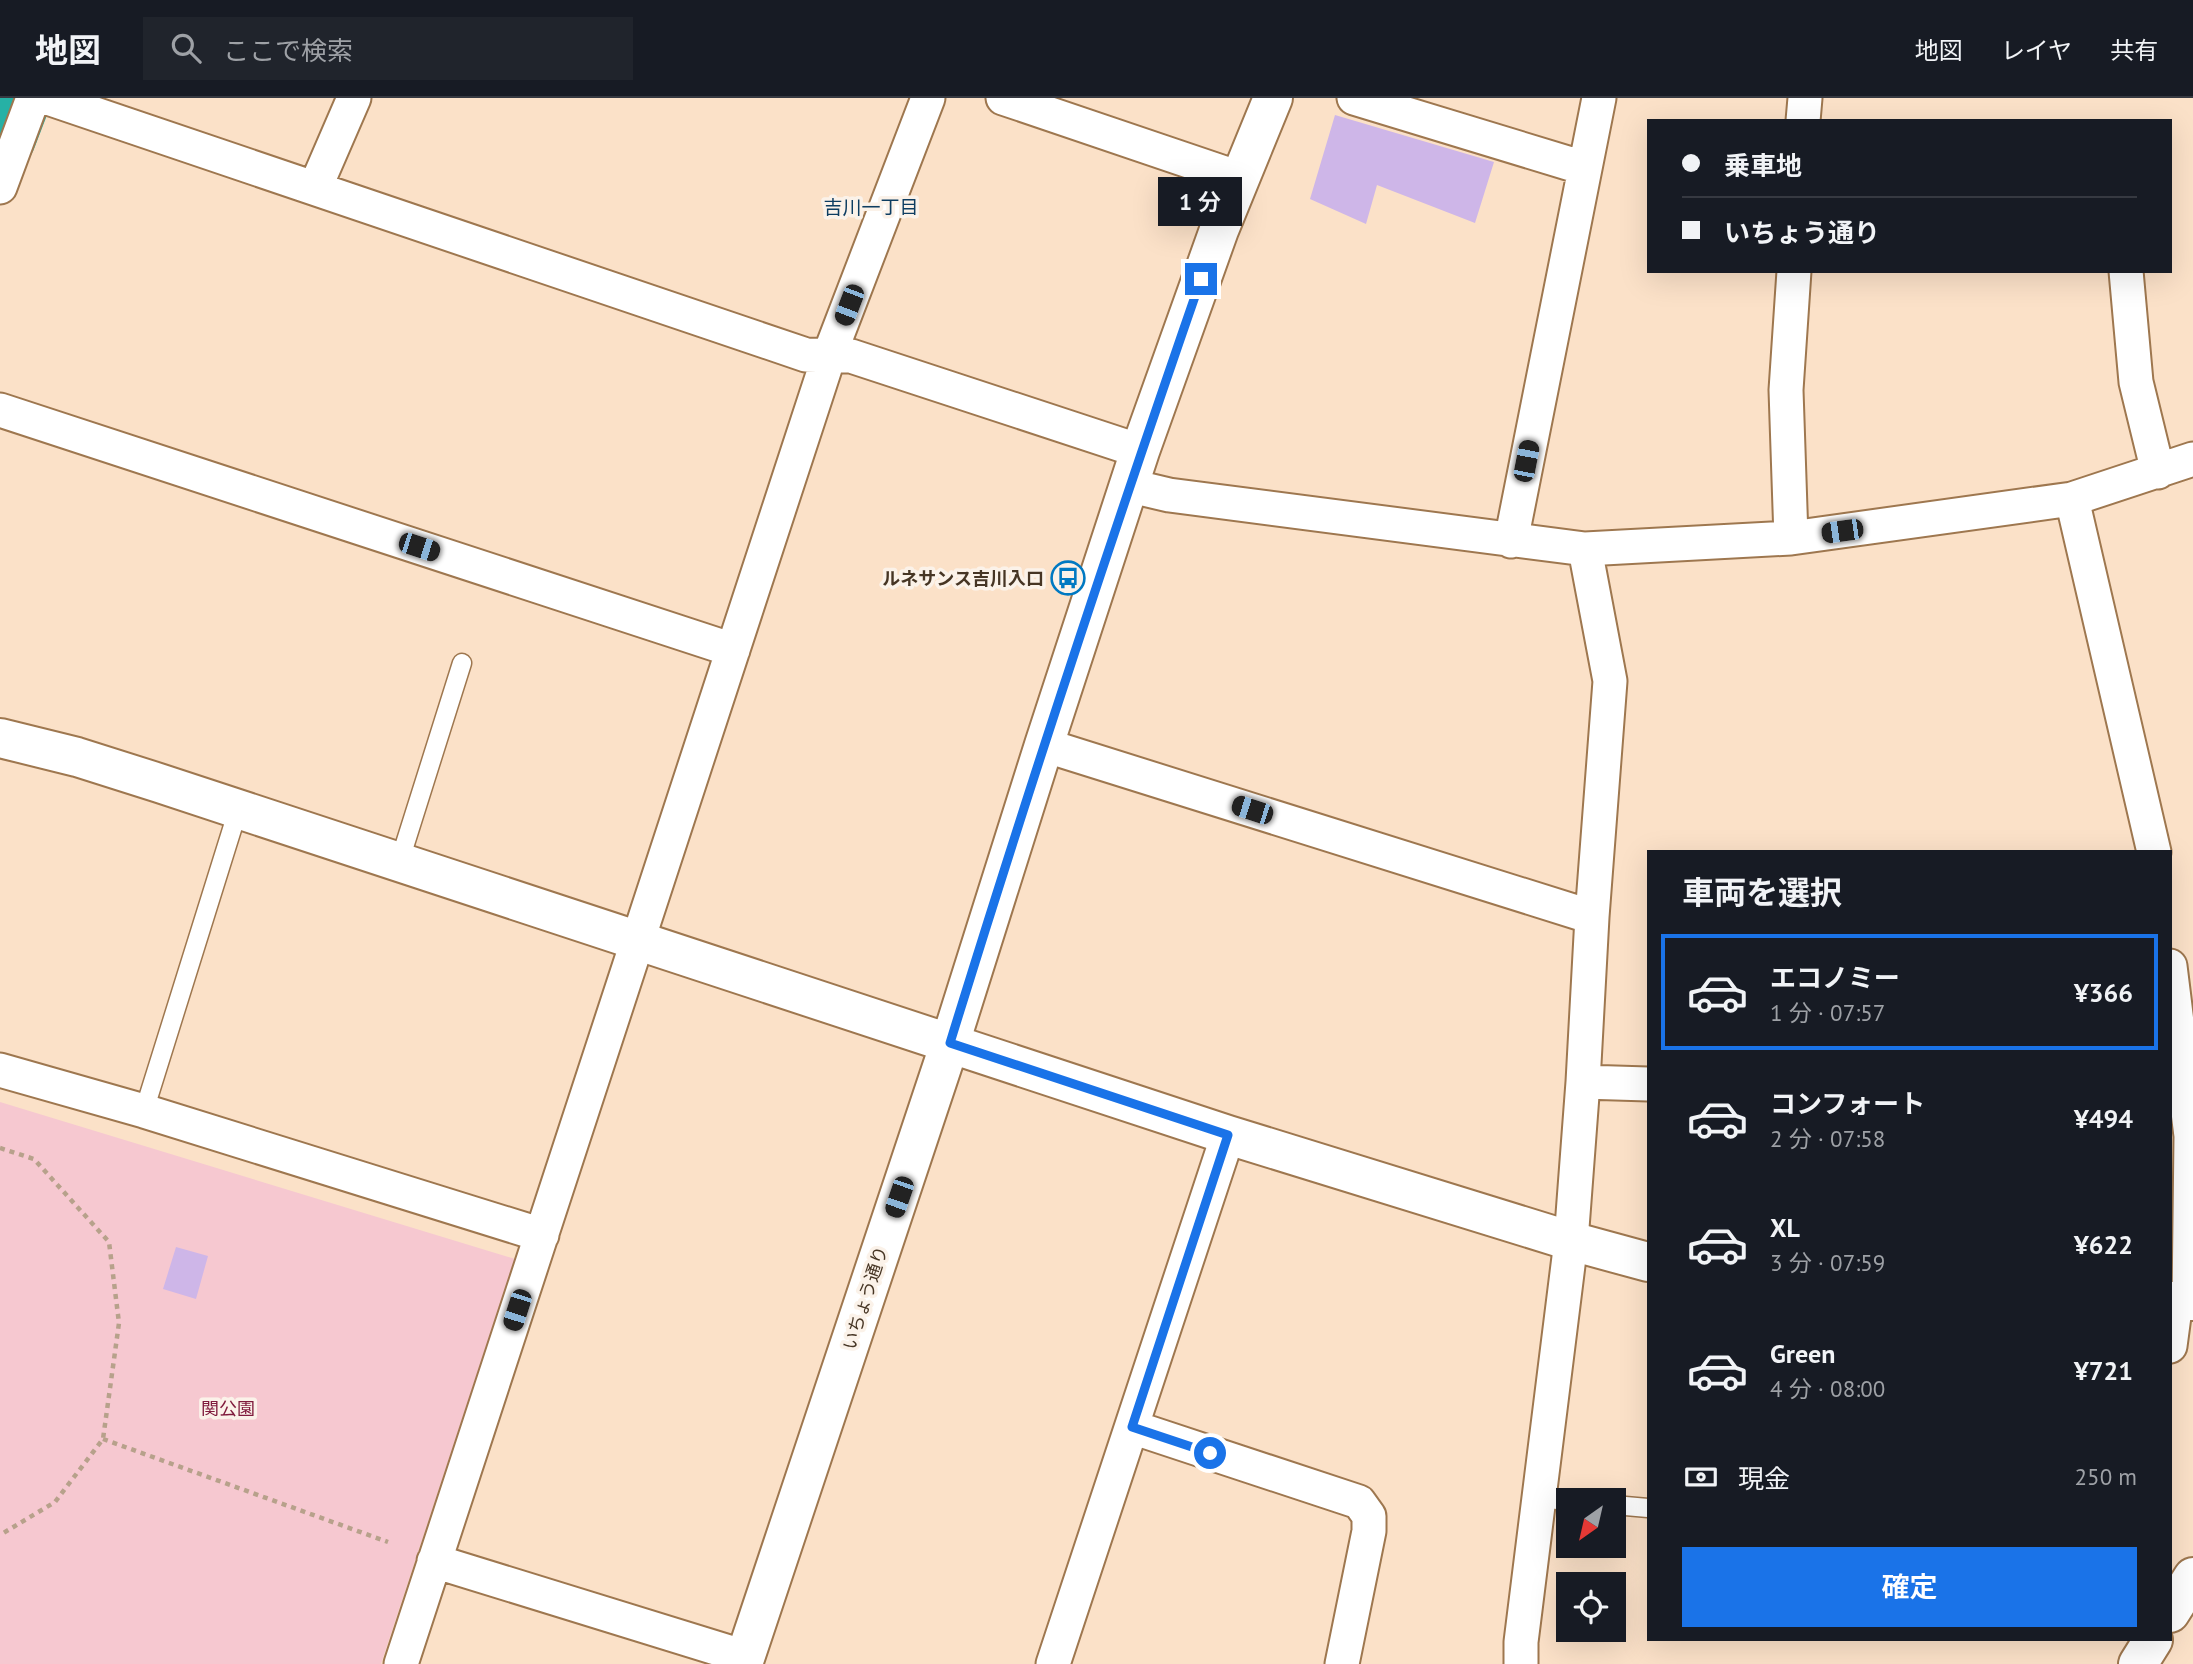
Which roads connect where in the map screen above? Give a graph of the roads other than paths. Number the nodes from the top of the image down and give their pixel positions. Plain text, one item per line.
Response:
1 (33, 98) edge
2 (48, 98) edge
3 (354, 98) edge
4 (928, 98) edge
5 (1003, 98) edge
6 (1273, 98) edge
7 (1354, 98) edge
8 (1599, 98) edge
9 (1805, 98) edge
10 (1803, 119) edge
11 (1584, 168) junction
12 (1239, 178) junction
13 (0, 187) edge
14 (315, 188) junction
15 (1794, 273) edge
16 (2126, 273) edge
17 (830, 356) junction
18 (0, 410) edge
19 (2193, 459) edge
20 (1135, 469) junction
21 (2158, 472) junction
22 (2072, 499) junction
23 (1791, 538) junction
24 (1511, 541) junction
25 (1585, 550) junction
26 (733, 650) junction
27 (462, 663) dead end
28 (0, 738) edge
29 (1044, 745) junction
30 (238, 810) junction
31 (2154, 850) edge
32 (399, 863) junction
33 (1591, 917) junction
34 (637, 939) junction
35 (2172, 997) edge
36 (950, 1043) junction
37 (0, 1070) edge
38 (1583, 1082) junction
39 (1647, 1084) edge
40 (2179, 1105) edge
41 (144, 1111) junction
42 (1228, 1135) junction
43 (542, 1235) junction
44 (1571, 1241) junction
45 (1647, 1262) edge
46 (2182, 1301) edge
47 (2172, 1338) edge
48 (1132, 1427) junction
49 (1553, 1499) edge
50 (1626, 1506) edge
51 (1647, 1508) edge
52 (434, 1561) junction
53 (2193, 1577) edge
54 (2172, 1610) edge
55 (2152, 1641) edge
56 (744, 1660) edge
57 (401, 1664) edge
58 (1053, 1664) edge
59 (1342, 1664) edge
60 (1521, 1664) edge
61 (2138, 1664) edge

1 - 13 street
2 - 14 street
3 - 14 street
4 - 17 street
5 - 12 street
6 - 12 street, いちょう通り
7 - 11 street
8 - 11 street
9 - 10 street
11 - 24 street
12 - 20 street, いちょう通り
14 - 17 street
15 - 23 street
16 - 21 street
17 - 20 street
17 - 26 street
18 - 26 street
19 - 21 street
20 - 24 street
20 - 29 street, いちょう通り
21 - 22 street
22 - 23 street
22 - 31 street
23 - 25 street
24 - 25 street
25 - 33 street
26 - 34 street
27 - 32 lane
28 - 30 street
29 - 33 street
29 - 36 street, いちょう通り
30 - 32 street
30 - 41 lane
32 - 34 street
33 - 38 street
34 - 36 street
34 - 43 street
35 - 40 street
36 - 42 street
36 - 56 street, いちょう通り
37 - 41 street
38 - 39 street
38 - 44 street
40 - 46 street
41 - 43 street
42 - 44 street
42 - 48 street
43 - 52 street
44 - 45 street
44 - 49 street
46 - 47 street
48 - 58 street
48 - 59 street
49 - 60 street
50 - 51 lane
52 - 56 street
52 - 57 street
53 - 54 street
55 - 61 street

